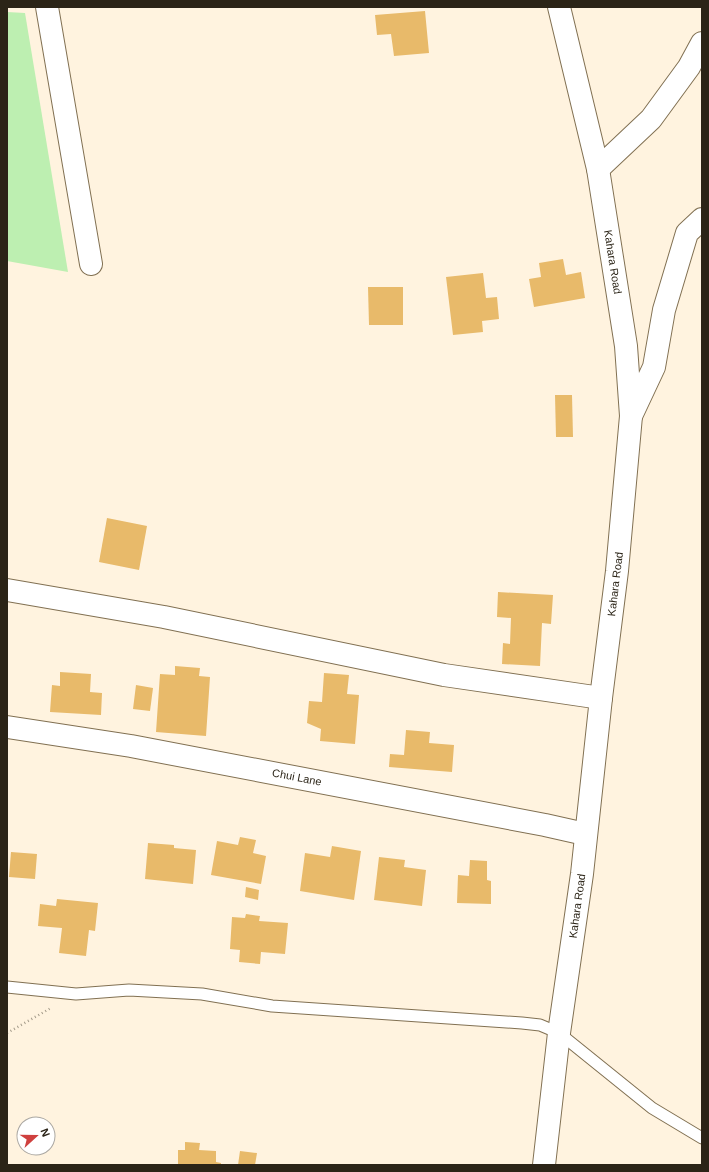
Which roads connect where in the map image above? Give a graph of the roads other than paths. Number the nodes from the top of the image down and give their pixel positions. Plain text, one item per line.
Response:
1 (47, 7) edge
2 (559, 7) edge
3 (702, 43) edge
4 (598, 169) junction
5 (702, 219) edge
6 (91, 264) dead end
7 (631, 416) junction
8 (7, 590) edge
9 (601, 698) junction
10 (7, 727) edge
11 (585, 834) junction
12 (7, 987) edge
13 (559, 1032) junction
14 (702, 1138) edge
15 (544, 1165) edge

1 - 6 street
2 - 4 street, Kahara Road
3 - 4 street
4 - 7 street, Kahara Road
5 - 7 street
7 - 9 street, Kahara Road
8 - 9 street
9 - 11 street, Kahara Road
10 - 11 street, Chui Lane
11 - 13 street, Kahara Road
12 - 13 lane
13 - 14 lane
13 - 15 street, Kahara Road

